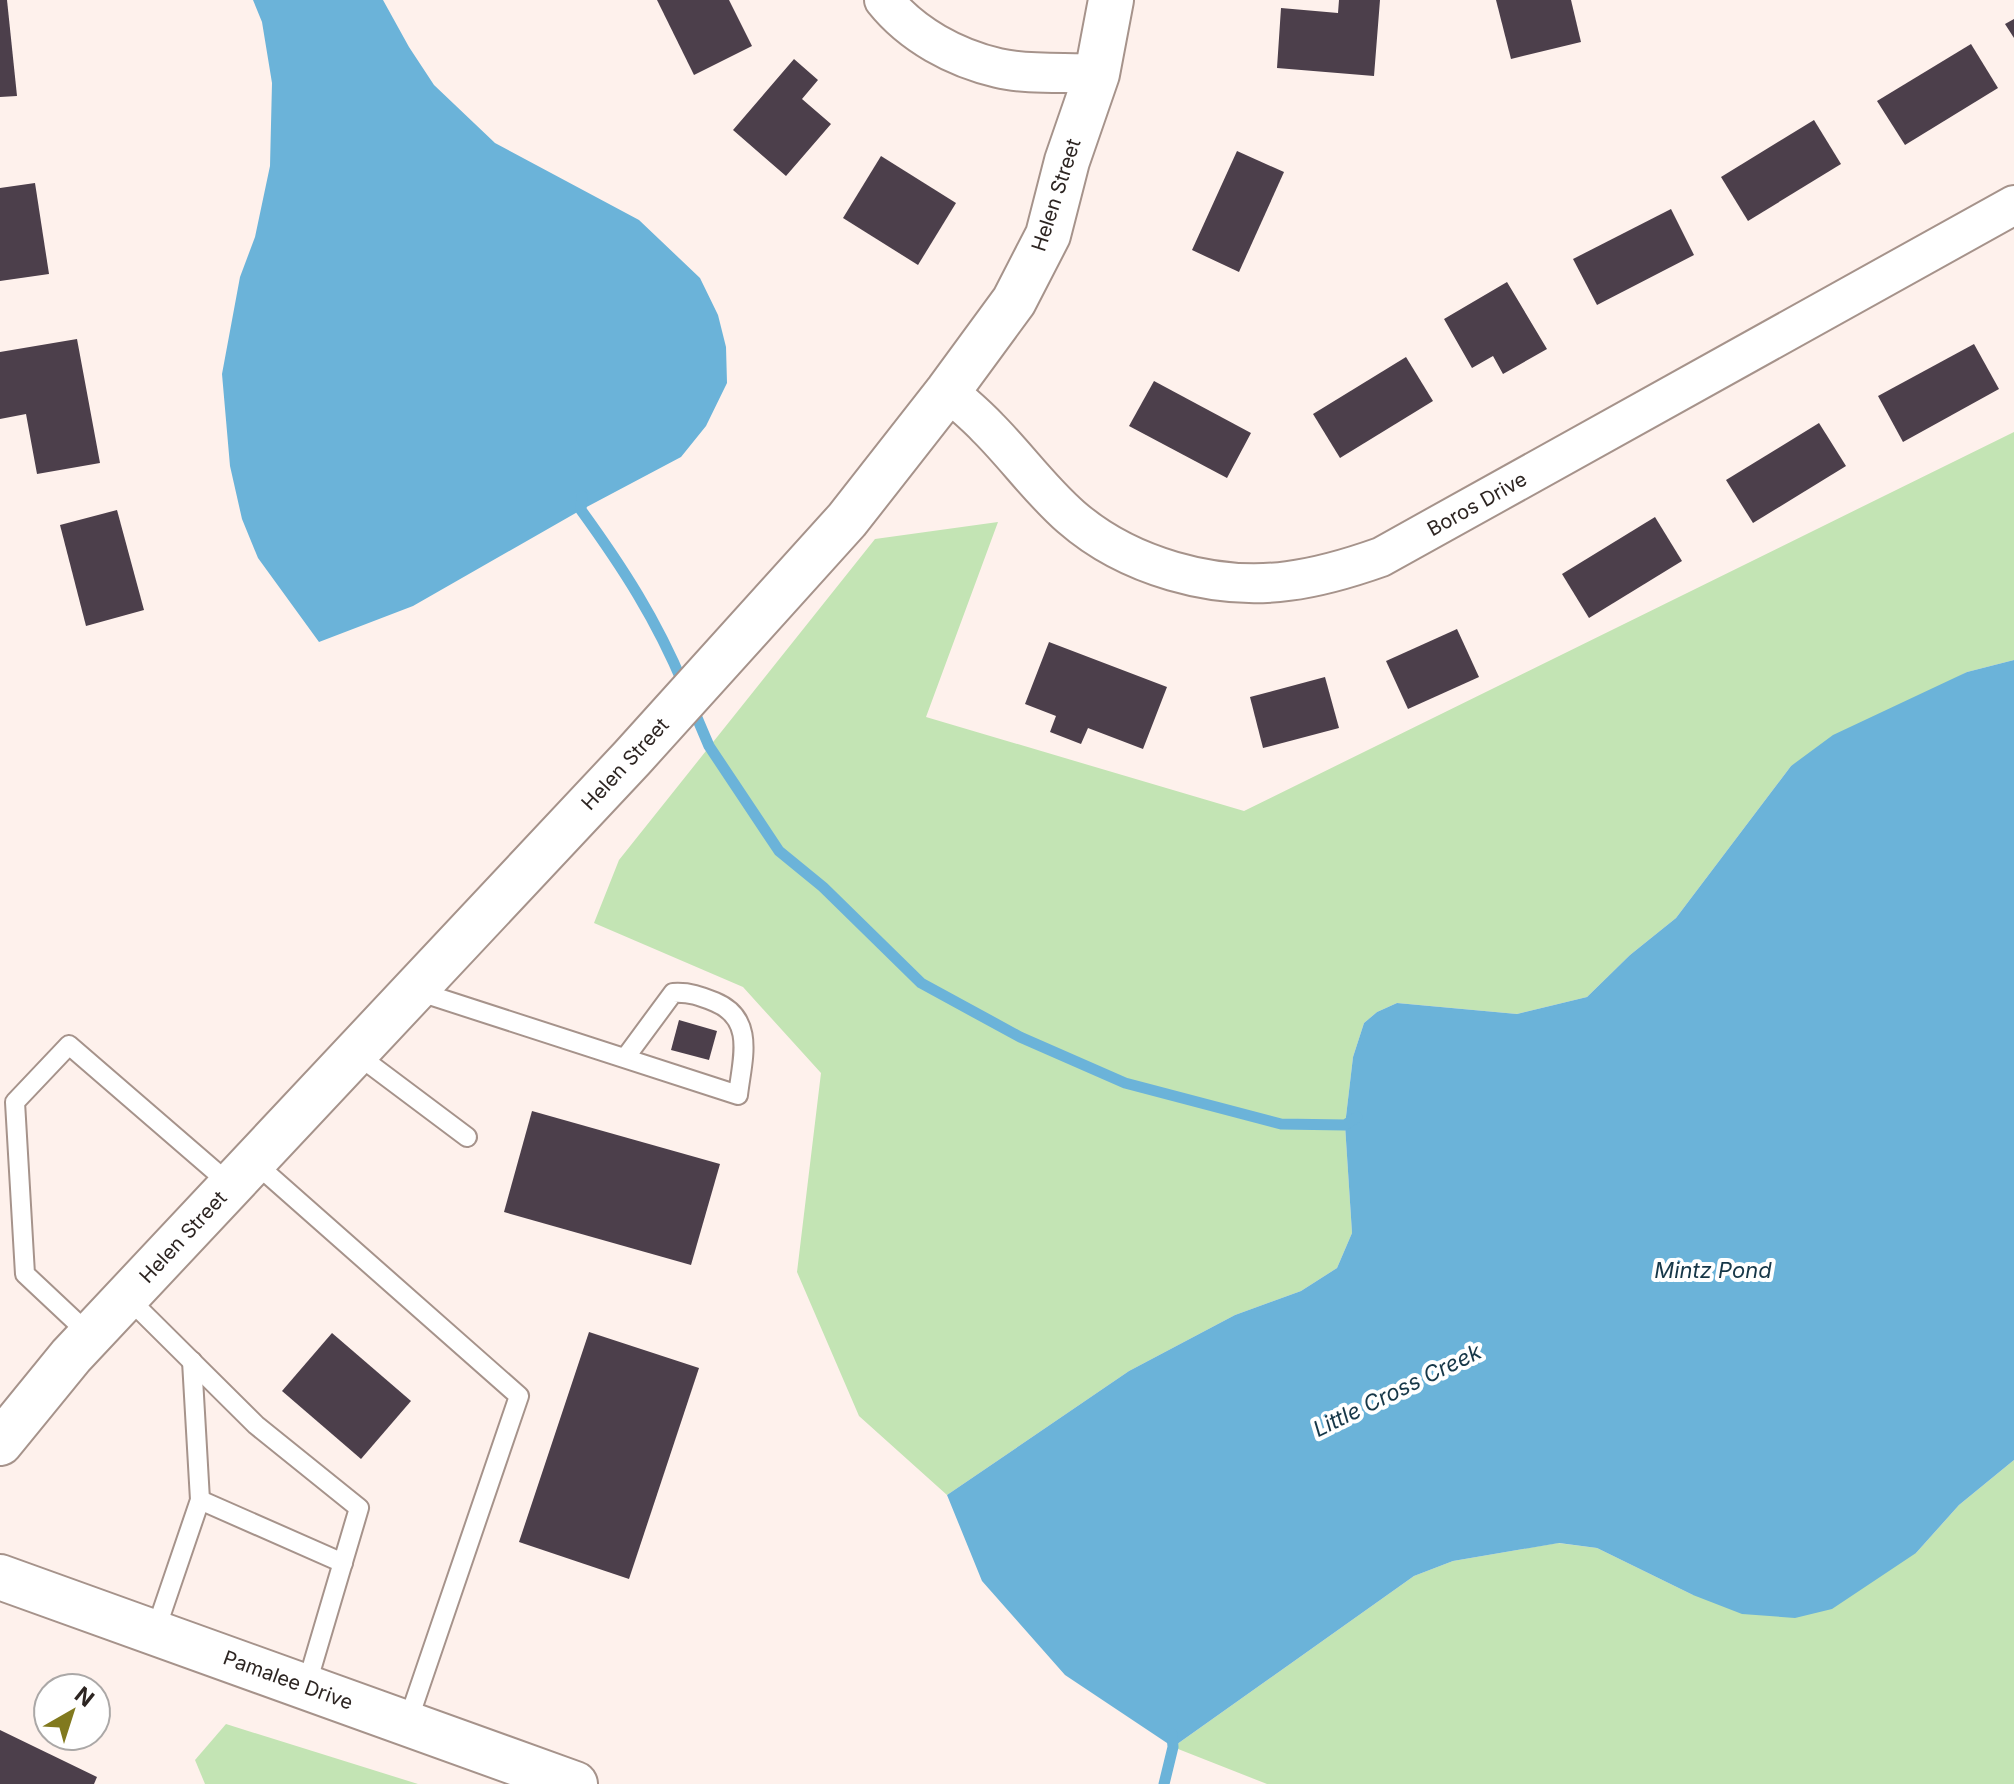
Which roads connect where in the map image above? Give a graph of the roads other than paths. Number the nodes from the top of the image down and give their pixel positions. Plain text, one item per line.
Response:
1 (884, 0) edge
2 (1111, 0) edge
3 (1097, 74) junction
4 (2014, 205) edge
5 (948, 391) junction
6 (414, 990) junction
7 (355, 1053) junction
8 (625, 1058) junction
9 (467, 1137) dead end
10 (242, 1173) junction
11 (127, 1297) junction
12 (90, 1335) junction
13 (192, 1361) junction
14 (0, 1443) edge
15 (200, 1500) junction
16 (343, 1563) junction
17 (0, 1577) edge
18 (155, 1632) junction
19 (306, 1687) junction
20 (407, 1724) junction
21 (575, 1784) edge

1 - 3 street
2 - 3 street, Helen Street
3 - 5 street, Helen Street
4 - 5 street, Boros Drive
5 - 6 street, Helen Street
6 - 7 street, Helen Street
6 - 8 lane
7 - 9 lane
7 - 10 street, Helen Street
8 - 8 lane
10 - 11 street, Helen Street
10 - 12 lane
10 - 20 lane
11 - 12 street, Helen Street
11 - 13 lane
12 - 14 street, Helen Street
13 - 15 lane
13 - 16 lane
15 - 16 lane
15 - 18 lane
16 - 19 lane
17 - 18 street, Pamalee Drive
18 - 19 street, Pamalee Drive
19 - 20 street, Pamalee Drive
20 - 21 street, Pamalee Drive

